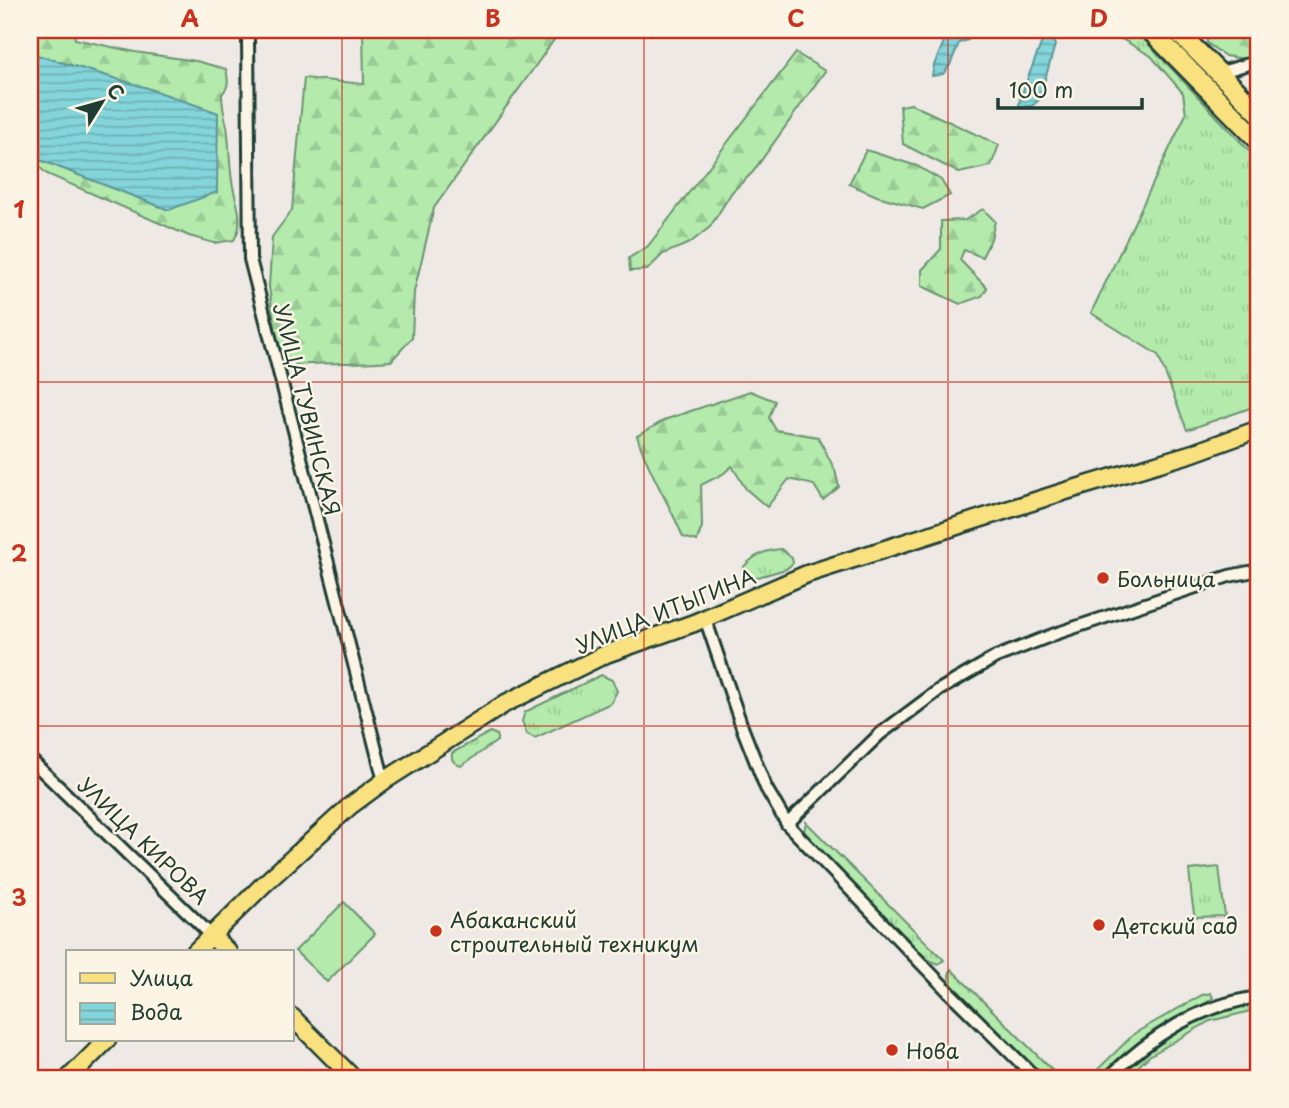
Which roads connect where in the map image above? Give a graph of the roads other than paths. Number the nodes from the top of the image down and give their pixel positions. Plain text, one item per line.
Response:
1 (1150, 30) edge
2 (1176, 30) edge
3 (248, 39) dead end
4 (1259, 65) edge
5 (1218, 73) junction
6 (1259, 113) edge
7 (1259, 141) edge
8 (1259, 429) edge
9 (1259, 436) edge
10 (1225, 443) junction
11 (1259, 570) edge
12 (705, 618) junction
13 (30, 760) edge
14 (384, 781) junction
15 (787, 824) junction
16 (212, 936) junction
17 (197, 950) edge
18 (226, 950) edge
19 (1259, 997) edge
20 (294, 1019) edge
21 (105, 1042) edge
22 (69, 1078) edge
23 (353, 1078) edge
24 (1036, 1078) edge
25 (1108, 1078) edge

1 - 7 highway
2 - 5 highway
3 - 14 street, УЛИЦА ТУВИНСКАЯ
4 - 5 street
5 - 6 highway
8 - 10 main road, УЛИЦА ИТЫГИНА
9 - 10 main road, УЛИЦА ИТЫГИНА
10 - 12 main road, УЛИЦА ИТЫГИНА
11 - 15 street
12 - 14 main road, УЛИЦА ИТЫГИНА
12 - 15 street
13 - 16 street, УЛИЦА КИРОВА
14 - 16 main road, УЛИЦА ИТЫГИНА
15 - 24 street
16 - 17 main road, УЛИЦА ИТЫГИНА
16 - 18 main road, УЛИЦА КИРОВА
19 - 25 street
20 - 23 main road
21 - 22 main road

